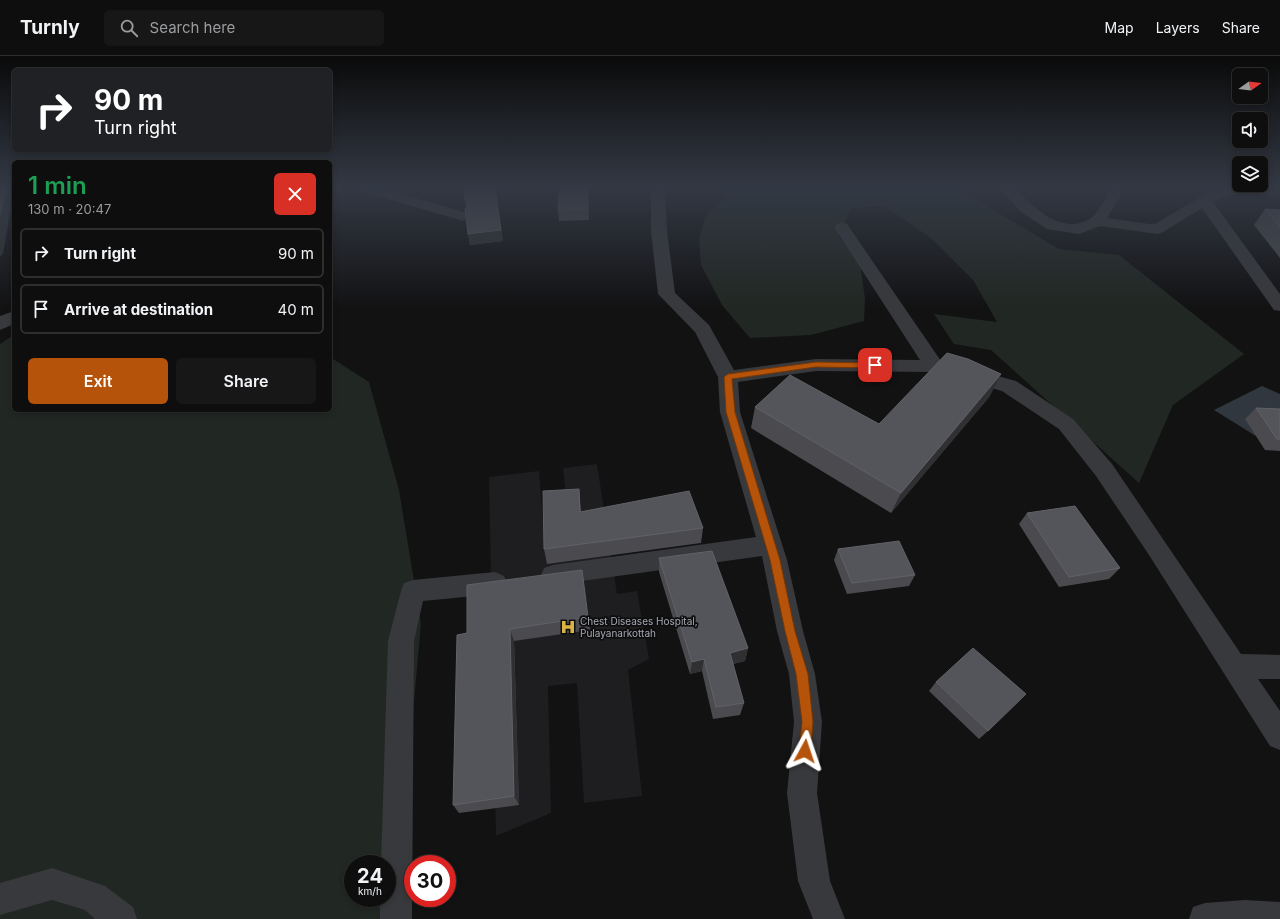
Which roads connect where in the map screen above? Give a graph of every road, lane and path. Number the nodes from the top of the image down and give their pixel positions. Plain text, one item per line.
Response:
1 (658, 227) edge
2 (842, 227) dead end
3 (1063, 227) edge
4 (1083, 227) edge
5 (1138, 227) edge
6 (1161, 227) edge
7 (1224, 227) edge
8 (12, 302) edge
9 (1280, 306) edge
10 (0, 307) edge
11 (12, 317) edge
12 (0, 324) edge
13 (934, 366) junction
14 (728, 377) junction
15 (770, 545) junction
16 (1234, 666) junction
17 (1280, 667) edge
18 (1280, 736) edge
19 (0, 899) edge
20 (1280, 918) edge
21 (122, 919) edge
22 (396, 919) edge
23 (829, 919) edge
24 (1205, 919) edge

1 - 14 street
2 - 13 street
3 - 4 street
5 - 6 street
7 - 9 street
8 - 10 street
11 - 12 street
13 - 14 street
13 - 16 street
14 - 15 street
15 - 22 street
15 - 23 street
16 - 17 street
16 - 18 street
19 - 21 street
20 - 24 street

